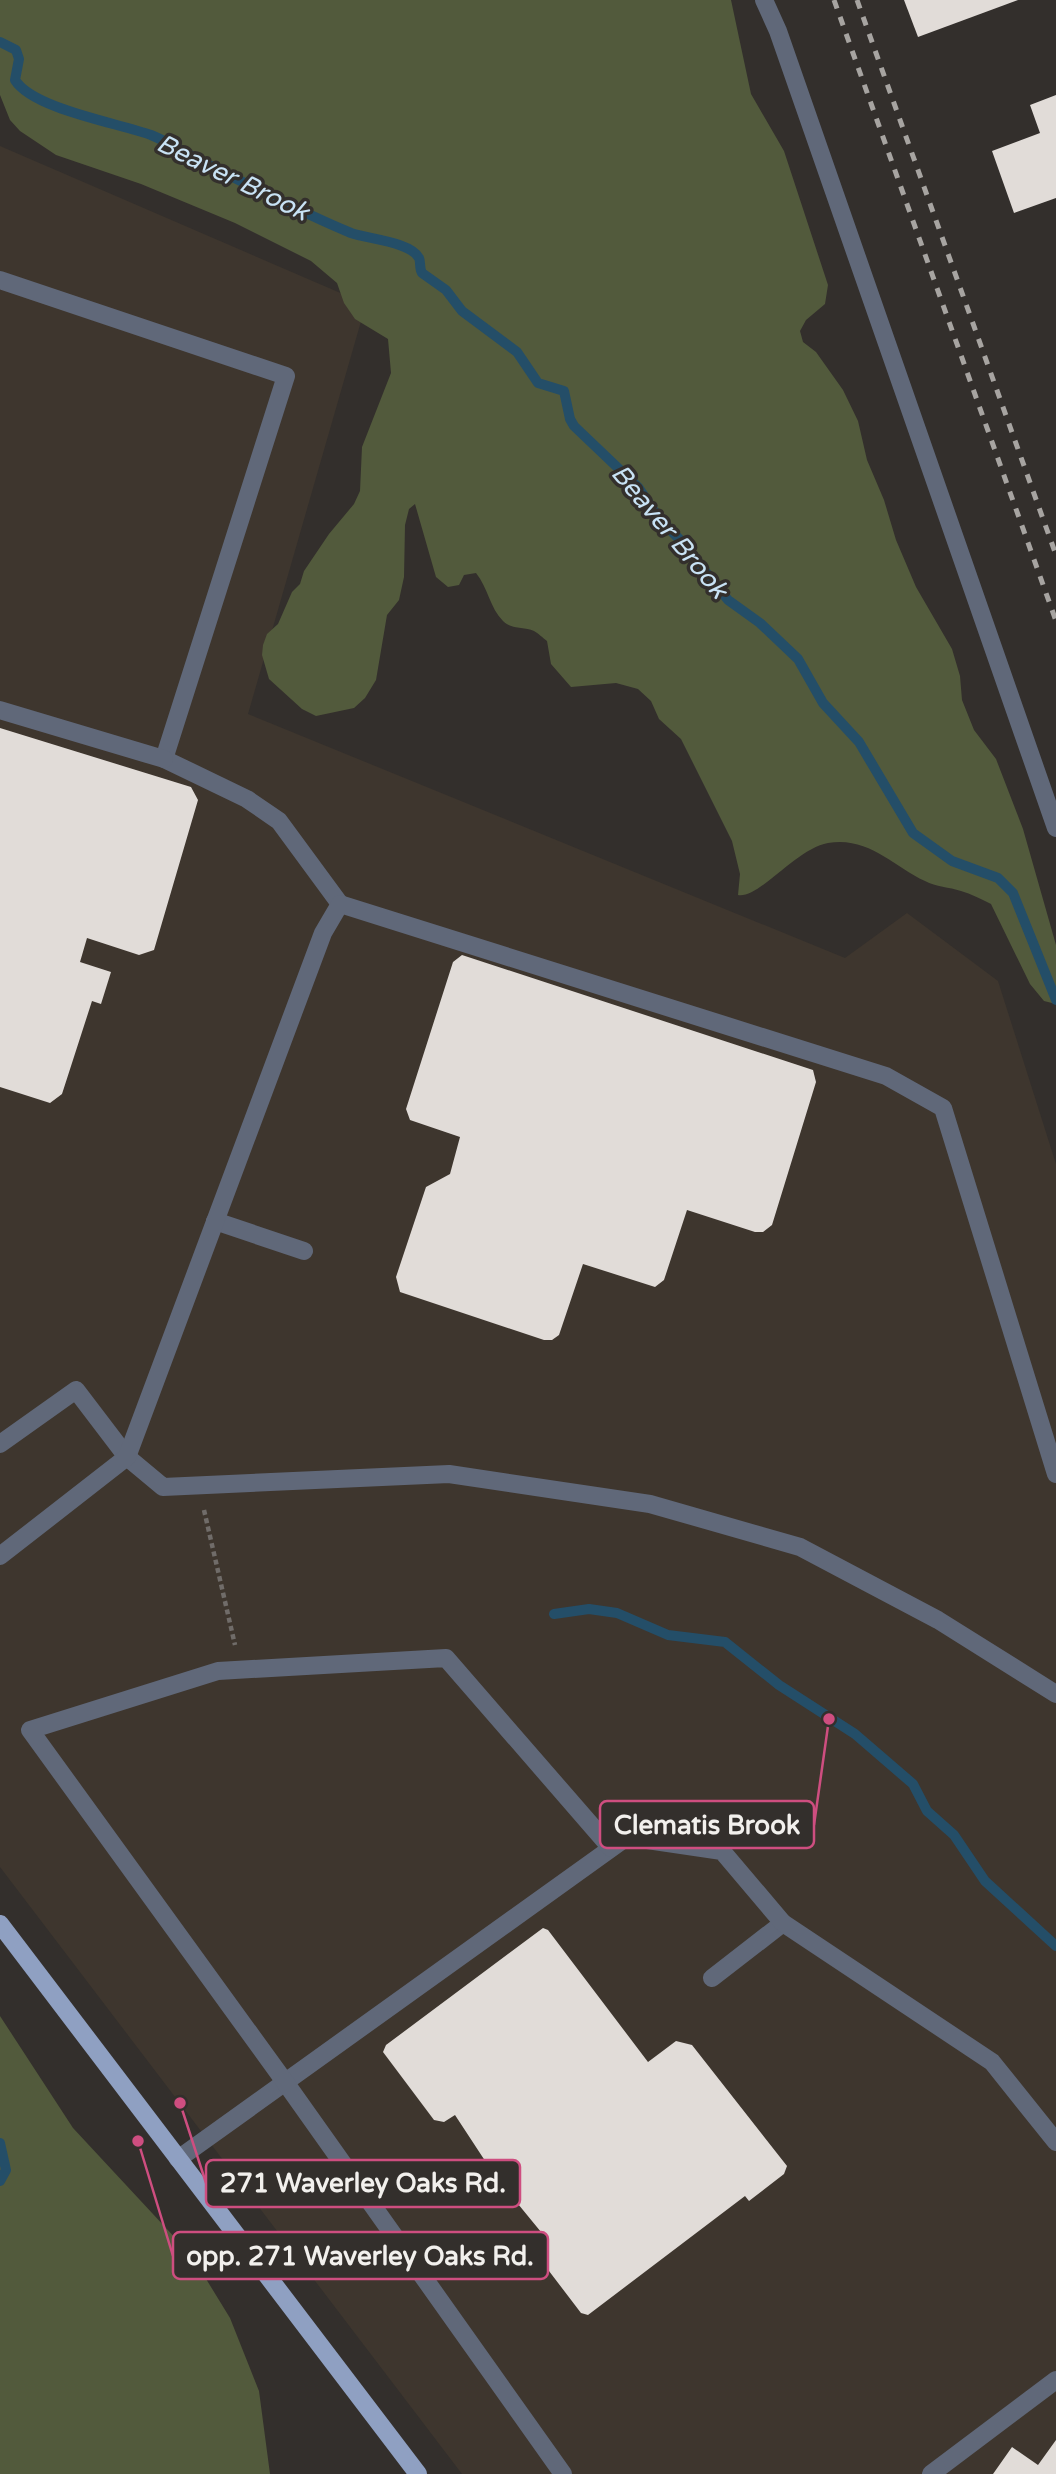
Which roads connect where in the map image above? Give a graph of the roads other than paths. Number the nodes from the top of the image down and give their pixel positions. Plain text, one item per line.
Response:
1 (764, 0) edge
2 (0, 280) edge
3 (0, 710) edge
4 (164, 759) junction
5 (1056, 828) edge
6 (340, 904) junction
7 (215, 1221) junction
8 (304, 1251) dead end
9 (0, 1444) edge
10 (127, 1457) junction
11 (1056, 1474) edge
12 (0, 1556) edge
13 (1056, 1694) edge
14 (611, 1848) junction
15 (783, 1923) junction
16 (0, 1924) edge
17 (712, 1978) dead end
18 (285, 2082) junction
19 (1056, 2142) edge
20 (178, 2160) junction
21 (1056, 2380) edge
22 (418, 2474) edge
23 (563, 2474) edge
24 (931, 2474) edge

1 - 5 lane
2 - 4 lane
3 - 4 lane
4 - 6 lane
6 - 7 lane
6 - 11 lane
7 - 8 lane
7 - 10 lane
9 - 10 lane
10 - 12 lane
10 - 13 lane
14 - 15 lane
14 - 18 lane
14 - 18 lane
15 - 17 lane
15 - 19 lane
16 - 20 main road
18 - 20 lane
18 - 23 lane
20 - 22 main road
21 - 24 lane

